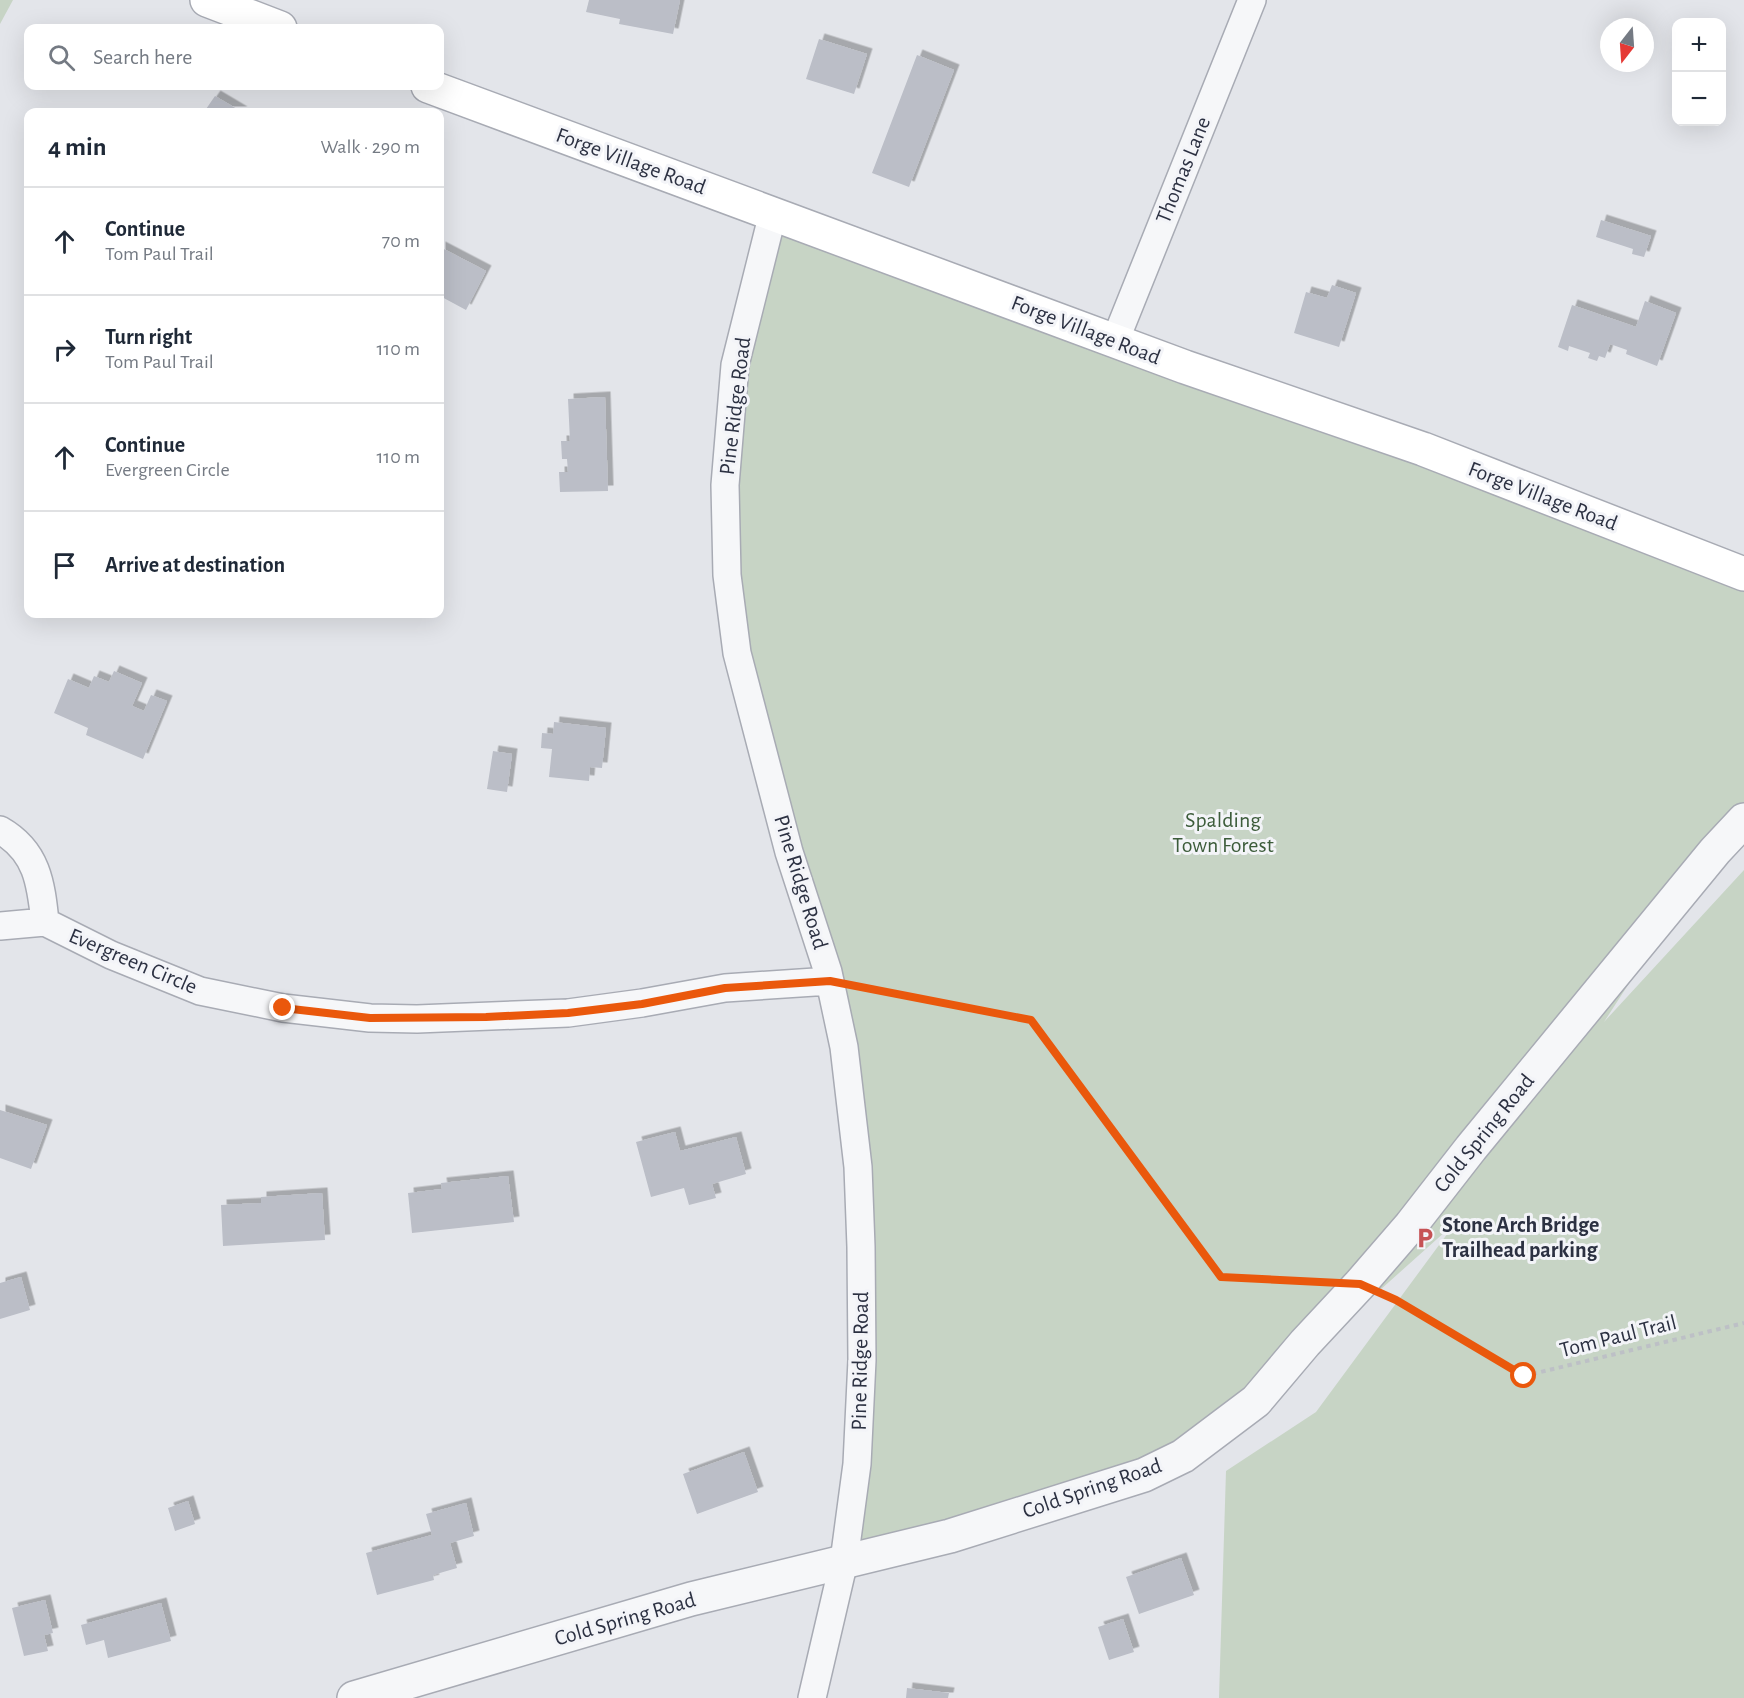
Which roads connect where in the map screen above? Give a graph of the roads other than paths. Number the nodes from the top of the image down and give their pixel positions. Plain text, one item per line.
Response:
1 (207, 0) edge
2 (1252, 0) edge
3 (270, 24) edge
4 (439, 90) edge
5 (773, 213) junction
6 (1115, 341) junction
7 (1744, 574) edge
8 (1744, 820) edge
9 (0, 830) edge
10 (45, 922) junction
11 (0, 926) edge
12 (830, 981) junction
13 (844, 1562) junction
14 (354, 1698) edge
15 (812, 1698) edge

1 - 3 main road
2 - 6 street, Thomas Lane
4 - 5 main road, Forge Village Road
5 - 6 main road, Forge Village Road
5 - 12 street, Pine Ridge Road
6 - 7 main road, Forge Village Road
8 - 13 street, Cold Spring Road
9 - 10 street, Evergreen Circle
10 - 11 street, Evergreen Circle
10 - 12 street, Evergreen Circle
12 - 13 street, Pine Ridge Road
13 - 14 street, Cold Spring Road
13 - 15 street, Pine Ridge Road

